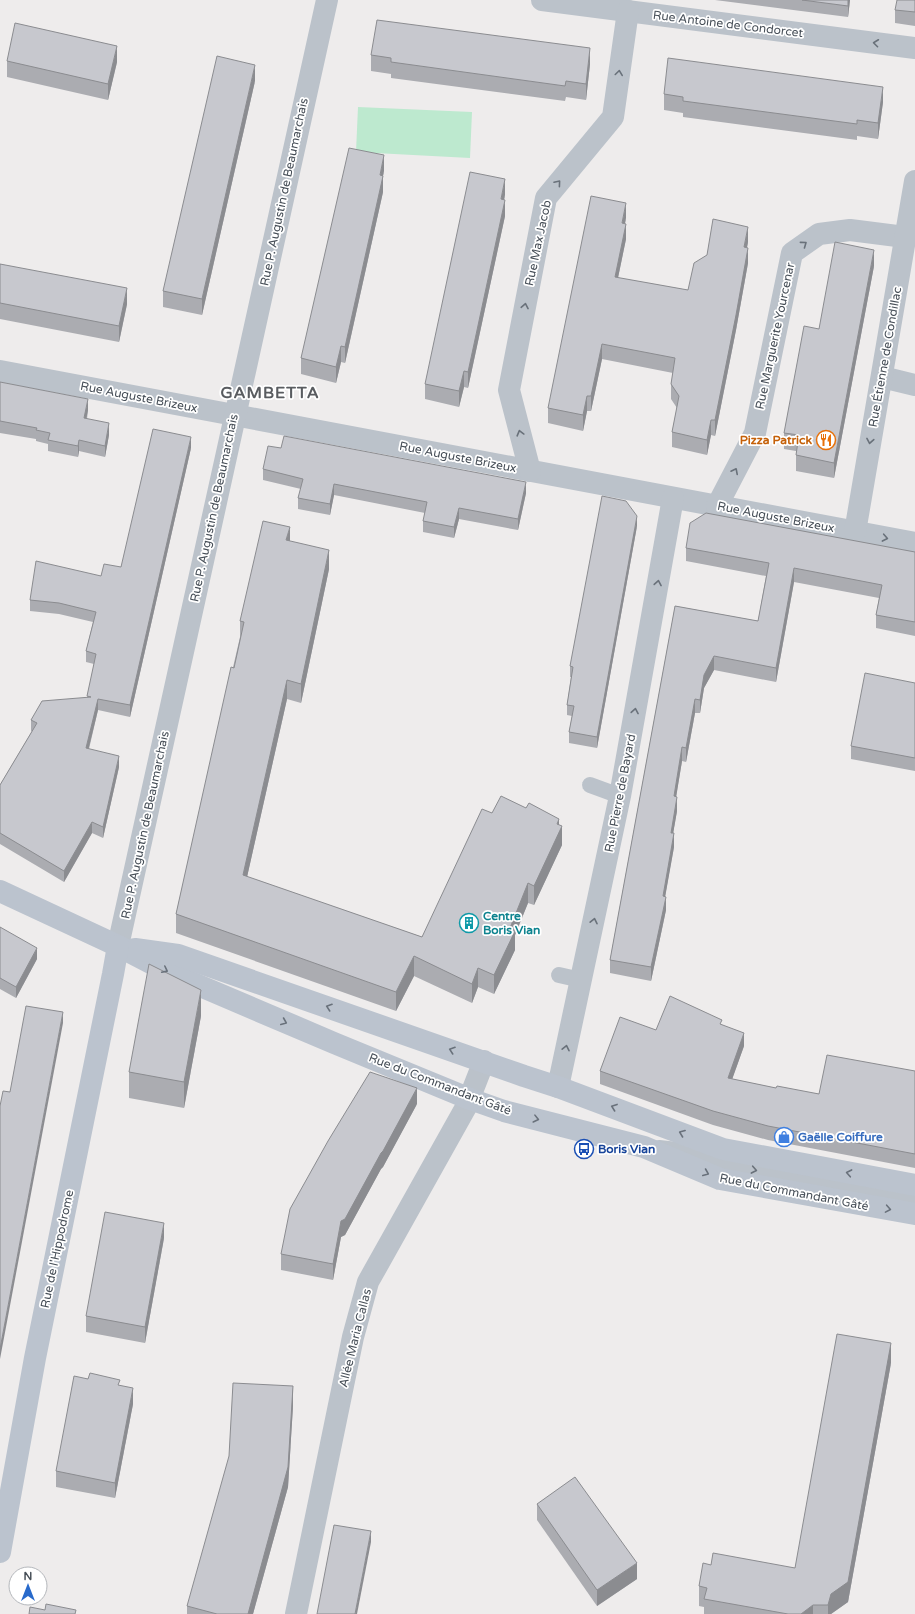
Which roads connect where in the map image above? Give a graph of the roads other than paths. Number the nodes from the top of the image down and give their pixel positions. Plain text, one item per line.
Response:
1 (327, 0) edge
2 (542, 0) edge
3 (628, 11) junction
4 (915, 48) edge
5 (915, 181) edge
6 (905, 237) junction
7 (0, 371) edge
8 (882, 377) junction
9 (915, 385) edge
10 (235, 416) junction
11 (530, 471) junction
12 (673, 498) junction
13 (718, 506) junction
14 (854, 532) junction
15 (915, 544) edge
16 (590, 784) dead end
17 (620, 796) junction
18 (0, 891) edge
19 (118, 946) junction
20 (559, 975) dead end
21 (581, 980) junction
22 (484, 1062) junction
23 (558, 1087) junction
24 (470, 1099) junction
25 (651, 1121) junction
26 (644, 1146) junction
27 (915, 1185) edge
28 (915, 1200) edge
29 (915, 1214) edge
30 (0, 1552) edge
31 (296, 1614) edge

1 - 10 street, Rue P. Augustin de Beaumarchais
2 - 3 street, Rue Antoine de Condorcet
4 -> 3 street, Rue Antoine de Condorcet
11 -> 3 street, Rue Max Jacob
5 - 6 street, Rue Étienne de Condillac
6 - 8 street, Rue Étienne de Condillac
13 -> 6 street, Rue Marguerite Yourcenar
7 - 10 street, Rue Auguste Brizeux
8 - 9 street
8 -> 14 street, Rue Étienne de Condillac
10 - 11 street, Rue Auguste Brizeux
10 - 19 street, Rue P. Augustin de Beaumarchais
11 - 12 street, Rue Auguste Brizeux
12 - 13 street, Rue Auguste Brizeux
17 -> 12 street, Rue Pierre de Bayard
13 - 14 street, Rue Auguste Brizeux
14 -> 15 street, Rue Auguste Brizeux
16 - 17 lane
21 -> 17 street, Rue Pierre de Bayard
18 - 19 street, Rue du Commandant Gâté
22 -> 19 street, Rue du Commandant Gâté
19 -> 24 street, Rue du Commandant Gâté
19 - 30 street, Rue de l'Hippodrome
20 - 21 lane
23 -> 21 street, Rue Pierre de Bayard
22 - 23 street, Rue du Commandant Gâté
22 - 24 street, Allée Maria Callas
25 -> 23 street, Rue du Commandant Gâté
24 -> 26 street, Rue du Commandant Gâté
24 - 31 street, Allée Maria Callas
25 - 26 street
27 -> 25 street, Rue du Commandant Gâté
26 -> 28 lane
26 -> 29 street, Rue du Commandant Gâté

